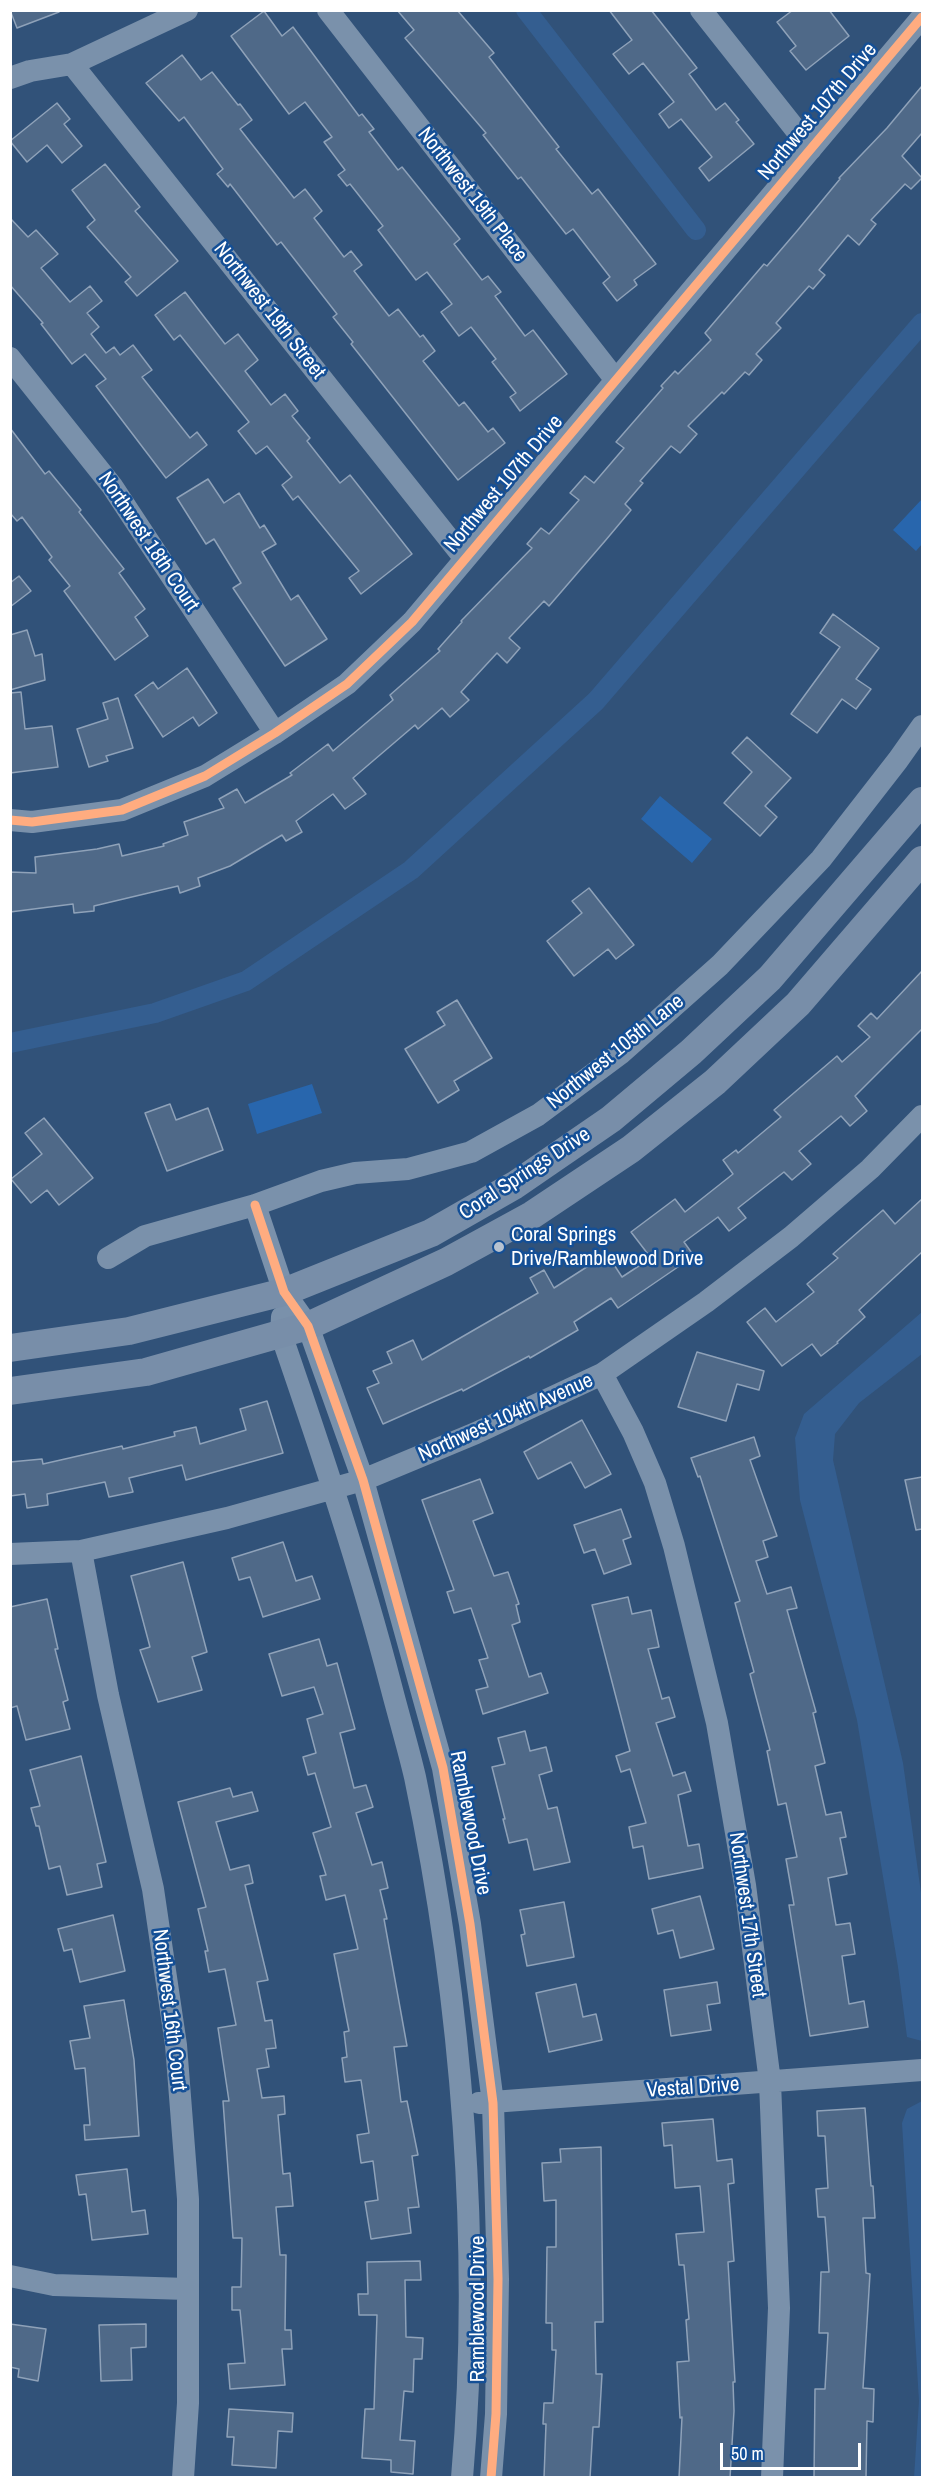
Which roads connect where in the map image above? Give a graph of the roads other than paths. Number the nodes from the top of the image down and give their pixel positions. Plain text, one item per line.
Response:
1 (187, 10) edge
2 (328, 10) edge
3 (701, 10) edge
4 (922, 17) edge
5 (72, 64) junction
6 (10, 78) edge
7 (811, 149) junction
8 (10, 358) edge
9 (615, 379) junction
10 (465, 559) junction
11 (922, 726) edge
12 (275, 733) junction
13 (922, 801) edge
14 (10, 820) edge
15 (922, 860) edge
16 (922, 1116) edge
17 (255, 1205) junction
18 (108, 1258) dead end
19 (284, 1292) junction
20 (308, 1326) junction
21 (281, 1334) junction
22 (10, 1348) edge
23 (602, 1374) junction
24 (10, 1391) edge
25 (363, 1480) junction
26 (334, 1488) junction
27 (81, 1551) junction
28 (10, 1554) edge
29 (922, 2070) edge
30 (770, 2082) junction
31 (493, 2103) junction
32 (463, 2104) junction
33 (10, 2276) edge
34 (188, 2289) junction
35 (183, 2478) edge
36 (462, 2478) edge
37 (491, 2478) edge
38 (772, 2478) edge

1 - 5 street
2 - 9 street, Northwest 19th Place
3 - 7 street
4 - 7 street, Northwest 107th Drive
5 - 6 street
5 - 10 street, Northwest 19th Street
7 - 9 street, Northwest 107th Drive
8 - 12 street, Northwest 18th Court
9 - 10 street, Northwest 107th Drive
10 - 12 street, Northwest 107th Drive
11 - 17 street, Northwest 105th Lane
12 - 14 street, Northwest 107th Drive
13 - 19 main road, Coral Springs Drive
15 - 20 main road, Coral Springs Drive
16 - 23 street, Northwest 104th Avenue
17 - 18 street, Northwest 105th Lane
17 - 19 street, Ramblewood Drive
19 - 20 street, Ramblewood Drive
19 - 21 street, Ramblewood Drive
19 - 22 main road, Coral Springs Drive
20 - 21 main road, Coral Springs Drive
20 - 25 street, Ramblewood Drive
21 - 24 main road, Coral Springs Drive
21 - 26 street, Ramblewood Drive
23 - 25 street, Northwest 104th Avenue
23 - 30 street, Northwest 17th Street
25 - 26 street, Northwest 104th Avenue
25 - 31 street, Ramblewood Drive
26 - 27 street, Northwest 104th Avenue
26 - 32 street, Ramblewood Drive
27 - 28 street, Northwest 104th Avenue
27 - 34 street, Northwest 16th Court
29 - 30 street, Vestal Drive
30 - 31 street, Vestal Drive
30 - 38 street, Northwest 17th Street
31 - 32 street, Vestal Drive
31 - 37 street, Ramblewood Drive
32 - 36 street, Ramblewood Drive
33 - 34 street
34 - 35 street, Northwest 16th Court

